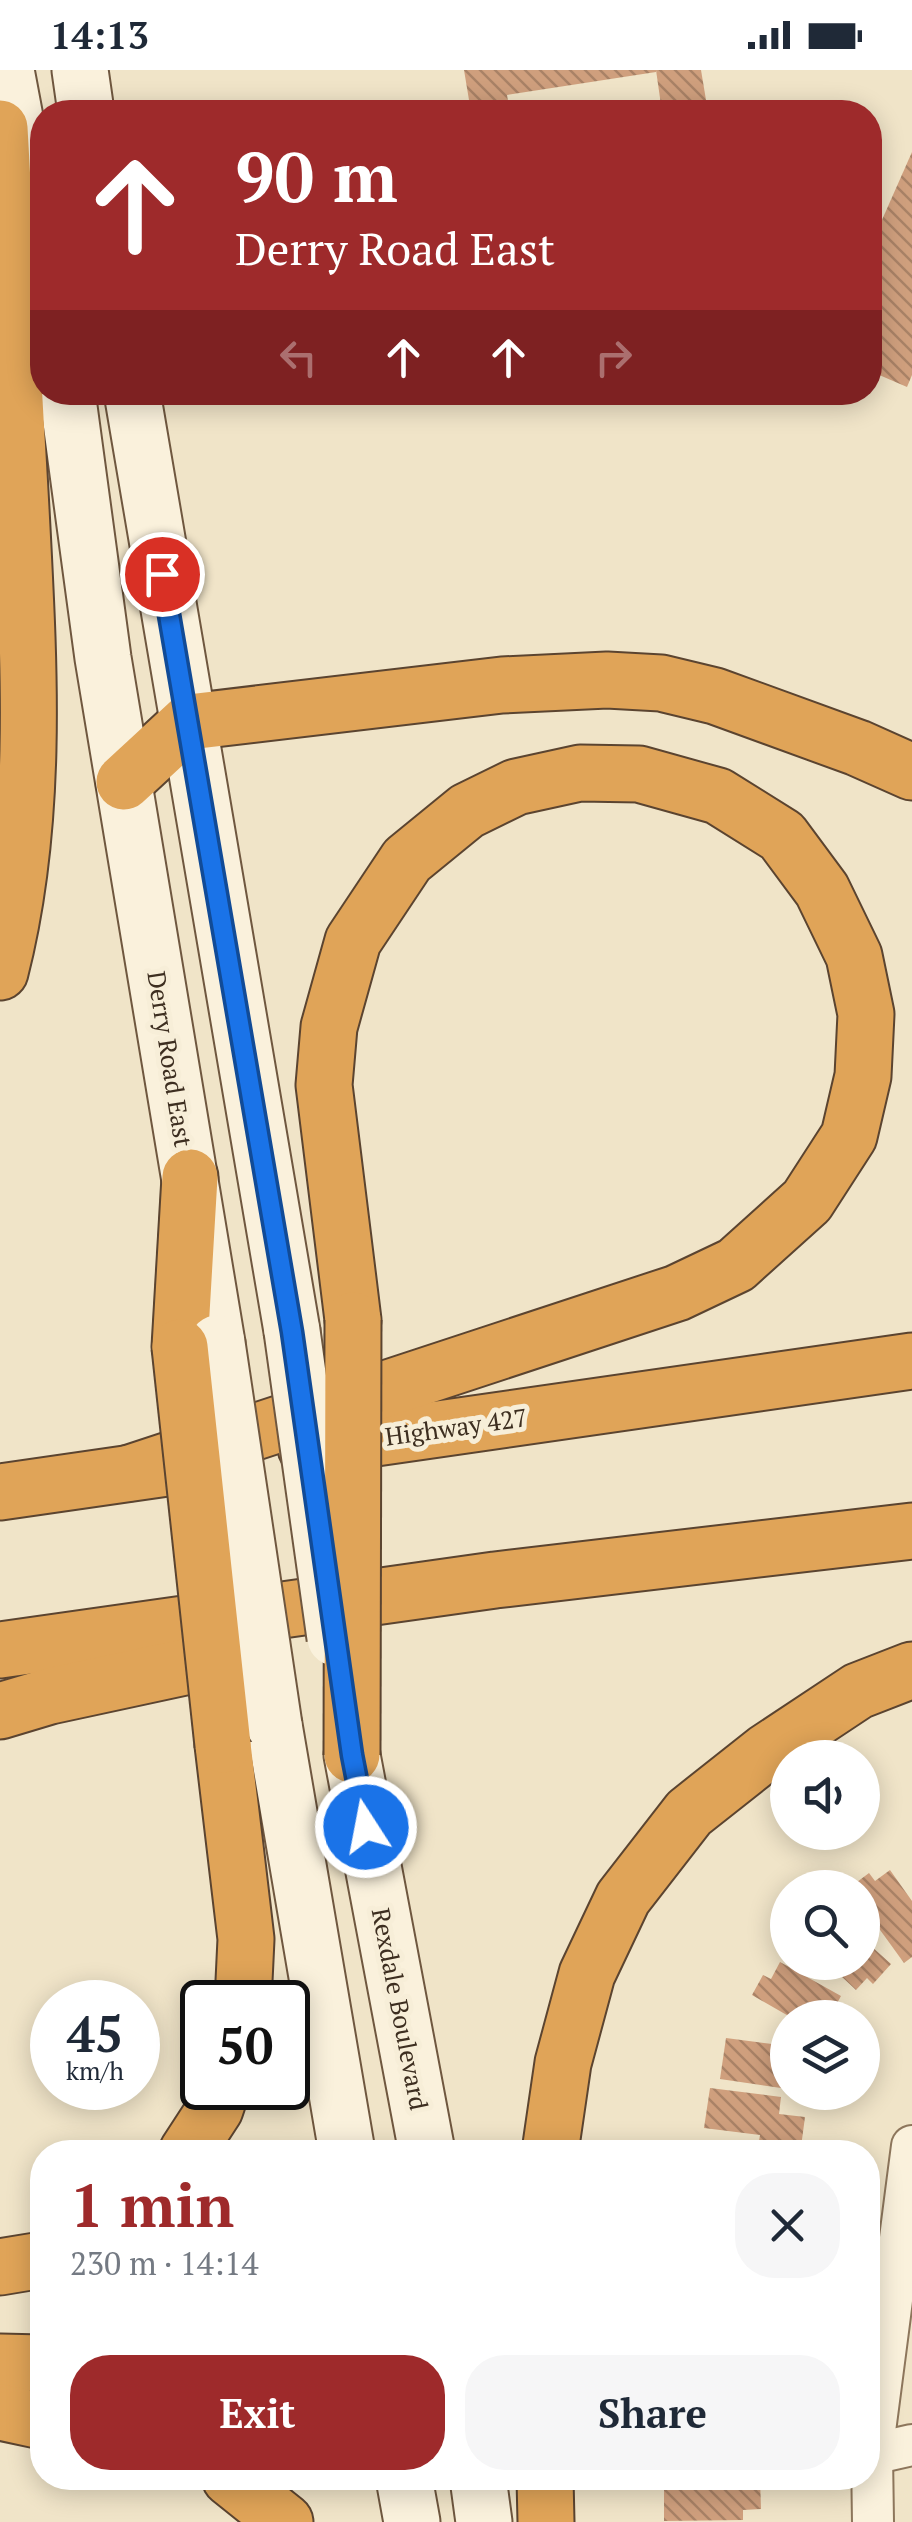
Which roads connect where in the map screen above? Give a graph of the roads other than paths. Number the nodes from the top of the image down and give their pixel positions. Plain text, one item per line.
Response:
1 (6, 70) edge
2 (80, 70) edge
3 (84, 100) edge
4 (0, 128) edge
5 (30, 197) edge
6 (70, 405) edge
7 (134, 405) edge
8 (189, 722) junction
9 (912, 772) edge
10 (124, 782) junction
11 (0, 972) edge
12 (190, 1178) joint
13 (199, 1345) junction
14 (912, 1361) edge
15 (130, 1473) junction
16 (0, 1492) edge
17 (912, 1531) edge
18 (495, 1580) junction
19 (0, 1650) edge
20 (912, 1670) edge
21 (0, 1711) edge
22 (352, 1755) junction
23 (244, 1980) edge
24 (214, 2110) edge
25 (195, 2140) edge
26 (345, 2140) edge
27 (424, 2140) edge
28 (552, 2140) edge
29 (912, 2146) edge
30 (30, 2262) edge
31 (0, 2267) edge
32 (0, 2362) edge
33 (30, 2362) edge
34 (880, 2392) edge
35 (0, 2412) edge
36 (30, 2418) edge
37 (912, 2446) edge
38 (880, 2452) edge
39 (245, 2490) edge
40 (406, 2490) edge
41 (480, 2490) edge
42 (545, 2490) edge
43 (873, 2490) edge
44 (285, 2522) edge
45 (412, 2522) edge
46 (484, 2522) edge
47 (546, 2522) edge
48 (873, 2522) edge

1 - 5 main road
2 - 3 main road
4 - 11 highway
6 - 10 main road, Derry Road East
7 - 8 main road
8 - 9 highway
8 - 10 highway
8 - 22 main road, Rexdale Boulevard, bridge
10 - 12 main road, Derry Road East
12 - 13 highway
13 - 23 highway, bridge
13 - 26 main road, bridge
14 - 15 highway, Highway 427
15 - 16 highway, Highway 427
15 - 22 highway, bridge
17 - 18 highway
18 - 19 highway
18 - 21 highway
20 - 28 highway
22 - 27 main road, Rexdale Boulevard
24 - 25 highway
29 - 34 street
30 - 31 highway
32 - 33 highway
35 - 36 highway
37 - 38 street
39 - 44 highway
40 - 45 main road
41 - 46 main road
42 - 47 highway
43 - 48 street

